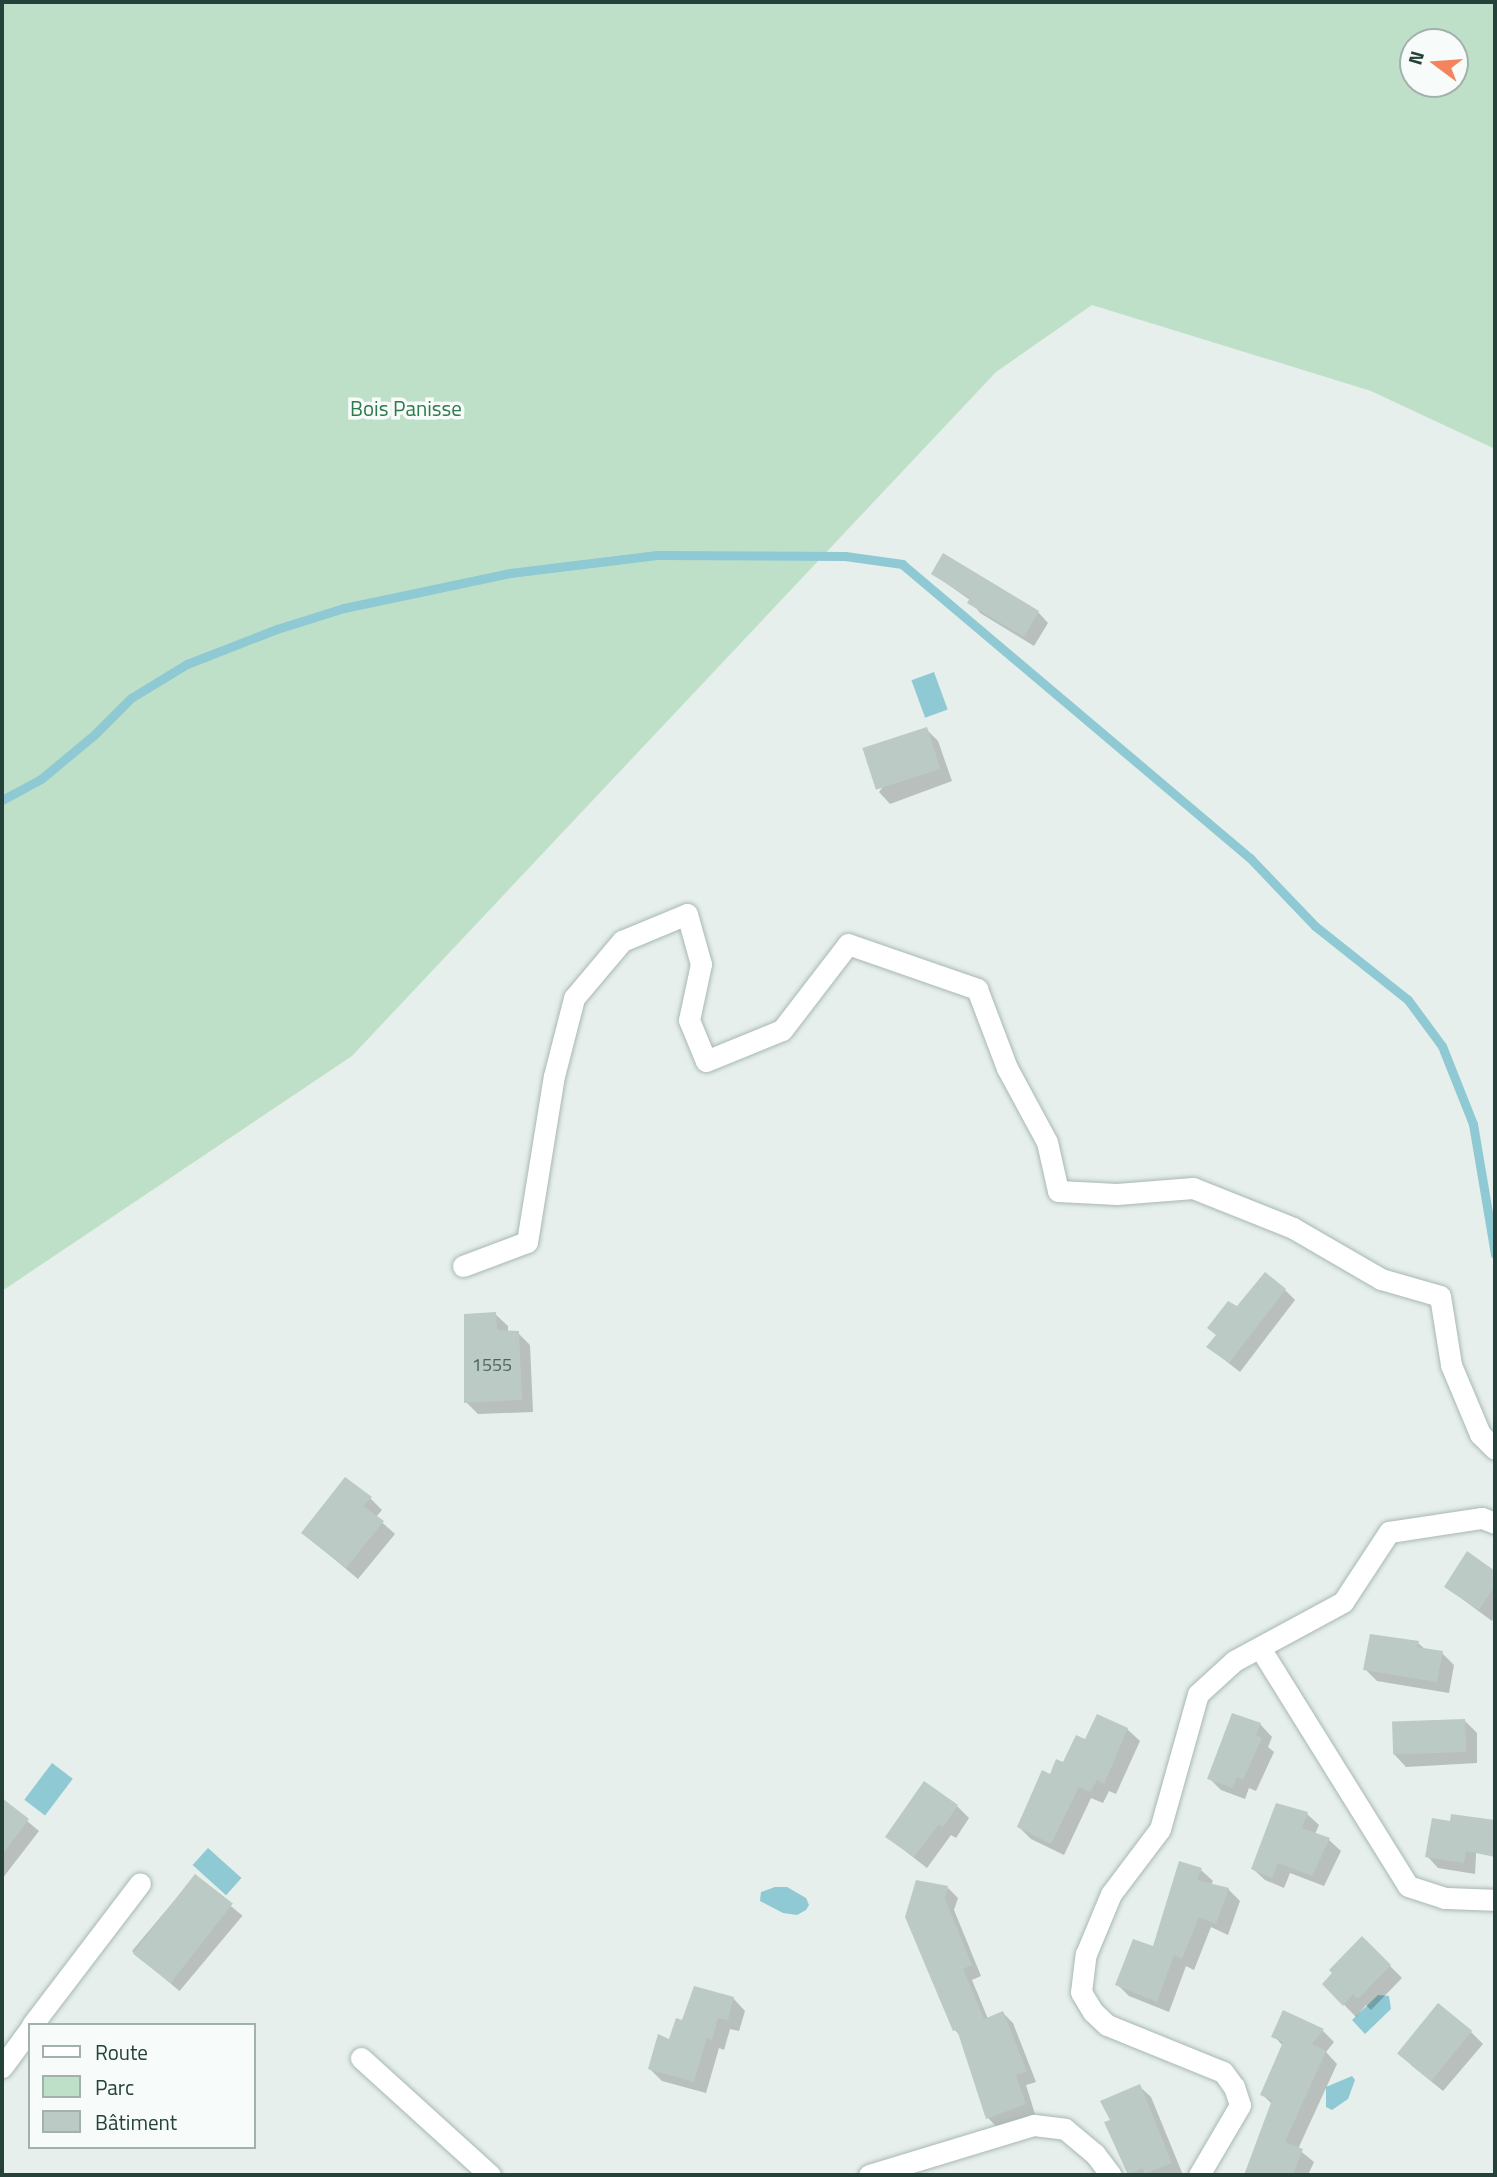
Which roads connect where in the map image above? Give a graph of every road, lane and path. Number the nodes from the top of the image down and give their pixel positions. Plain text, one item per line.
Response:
1 (463, 1266) dead end
2 (1495, 1449) edge
3 (1495, 1523) edge
4 (1260, 1648) junction
5 (140, 1883) dead end
6 (1495, 1900) edge
7 (34, 2023) edge
8 (28, 2031) edge
9 (361, 2058) dead end
10 (2, 2067) edge
11 (490, 2175) edge
12 (869, 2175) edge
13 (1111, 2175) edge
14 (1199, 2175) edge

1 - 2 street
3 - 4 street
4 - 6 street
4 - 14 street
5 - 7 street
8 - 10 street
9 - 11 street
12 - 13 street

